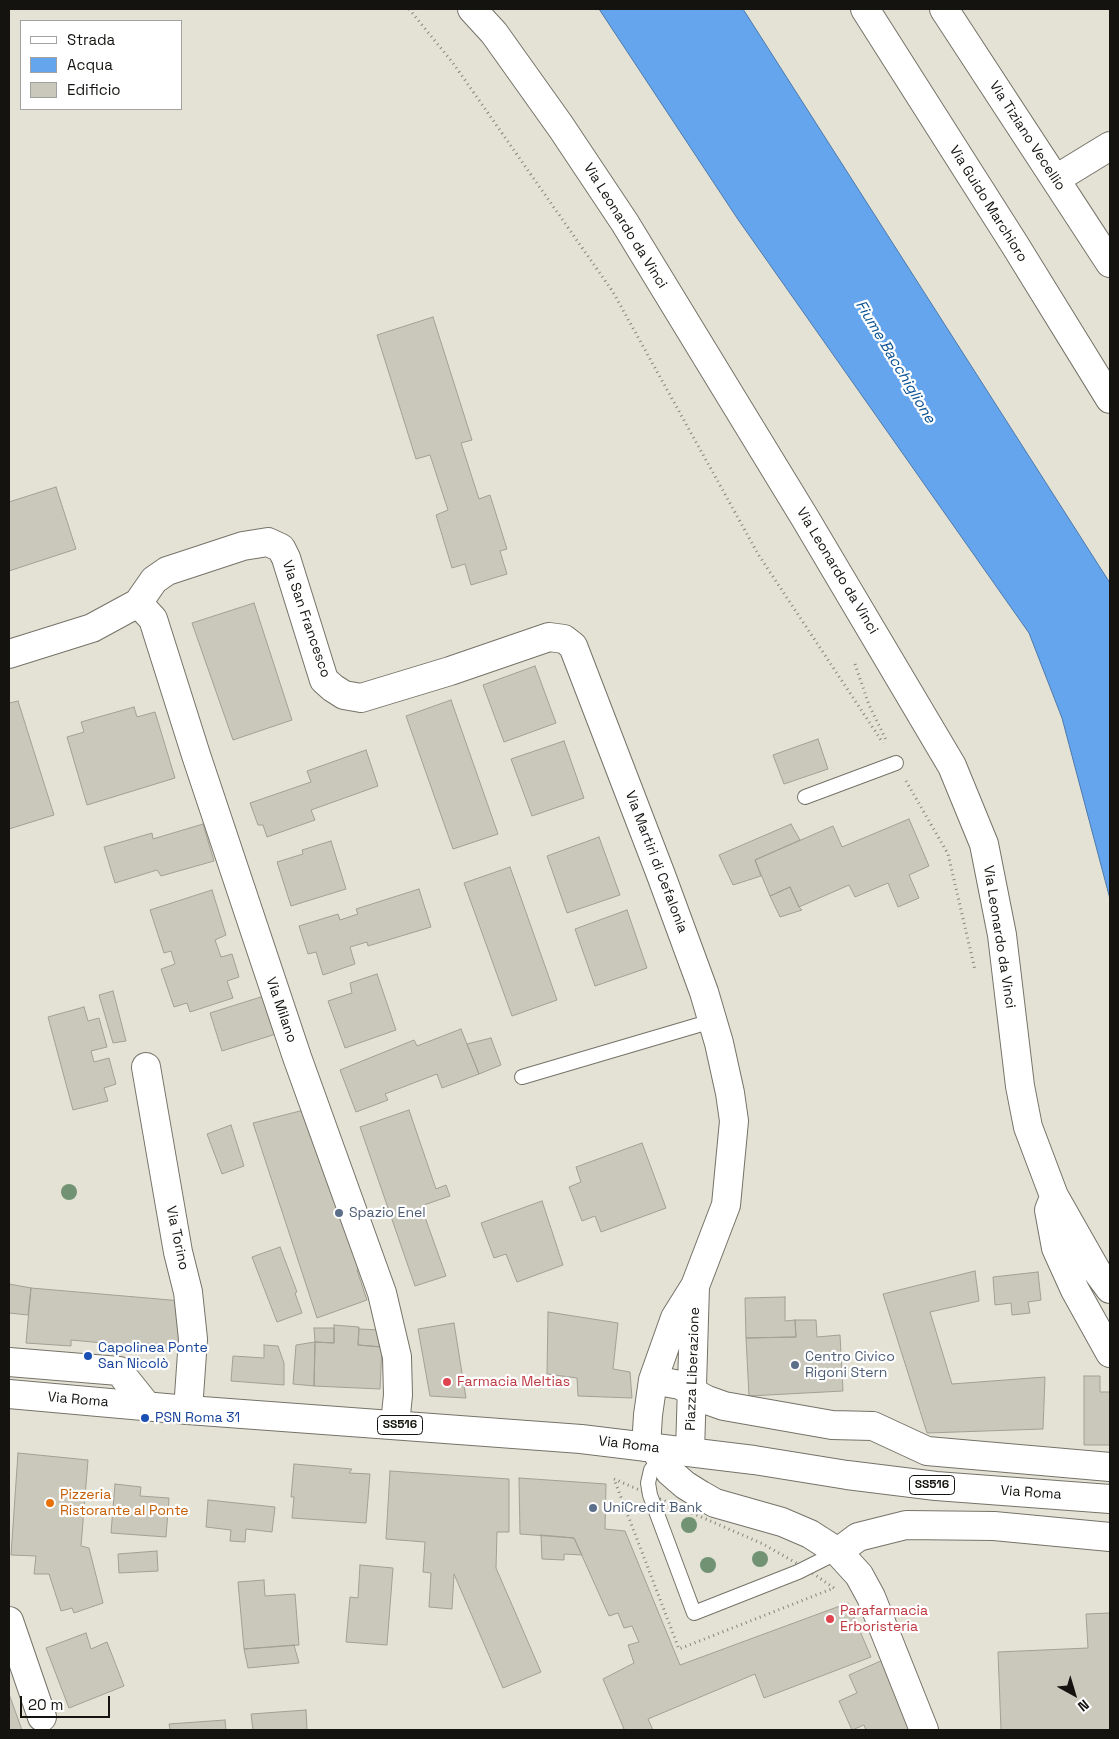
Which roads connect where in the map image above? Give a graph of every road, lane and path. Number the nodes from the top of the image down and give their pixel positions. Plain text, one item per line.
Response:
1 (410, 9) edge
2 (472, 9) edge
3 (865, 9) edge
4 (944, 9) edge
5 (1110, 146) edge
6 (1056, 180) junction
7 (1110, 263) edge
8 (1110, 399) edge
9 (138, 603) junction
10 (564, 639) joint
11 (9, 654) edge
12 (869, 704) dead end
13 (896, 763) junction
14 (805, 797) dead end
15 (948, 854) dead end
16 (712, 1021) junction
17 (146, 1067) dead end
18 (522, 1077) dead end
19 (730, 1093) joint
20 (1054, 1196) junction
21 (695, 1286) junction
22 (1110, 1289) edge
23 (1110, 1354) edge
24 (9, 1362) edge
25 (653, 1380) junction
26 (692, 1391) junction
27 (9, 1394) edge
28 (147, 1406) junction
29 (188, 1410) junction
30 (395, 1424) junction
31 (653, 1451) junction
32 (690, 1452) junction
33 (1110, 1467) edge
34 (650, 1495) junction
35 (1110, 1499) edge
36 (1110, 1537) edge
37 (838, 1552) junction
38 (806, 1568) junction
39 (9, 1620) edge
40 (42, 1717) dead end
41 (924, 1730) edge

1 - 13 path
2 - 20 street, Via Leonardo da Vinci
3 - 8 street, Via Guido Marchioro
4 - 6 street, Via Tiziano Vecellio
5 - 6 street
6 - 7 street, Via Tiziano Vecellio
9 - 10 street, Via San Francesco
9 - 11 street, Via San Francesco
9 - 30 street, Via Milano
10 - 16 street, Via Martiri di Cefalonia
12 - 13 path
13 - 14 lane
13 - 15 path
16 - 18 lane
16 - 19 street, Via Martiri di Cefalonia
17 - 29 street, Via Torino
19 - 21 street, Piazza Liberazione
20 - 22 street, Via Leonardo da Vinci
20 - 23 street, Via Leonardo da Vinci
21 - 25 street, Piazza Liberazione
21 - 26 street, Piazza Liberazione
24 - 28 street
25 - 26 street
25 - 31 street, Piazza Liberazione
26 - 32 street, Piazza Liberazione
26 - 33 street
27 - 28 street, Via Roma / SS516
28 - 29 street, Via Roma / SS516
29 - 30 street, Via Roma / SS516
30 - 31 street, Via Roma / SS516
31 - 32 street, Via Roma / SS516
31 - 34 lane
31 - 37 street
32 - 35 street, Via Roma / SS516
34 - 38 path
34 - 38 lane
34 - 38 path
36 - 37 street
37 - 38 lane
37 - 41 street
39 - 40 street

